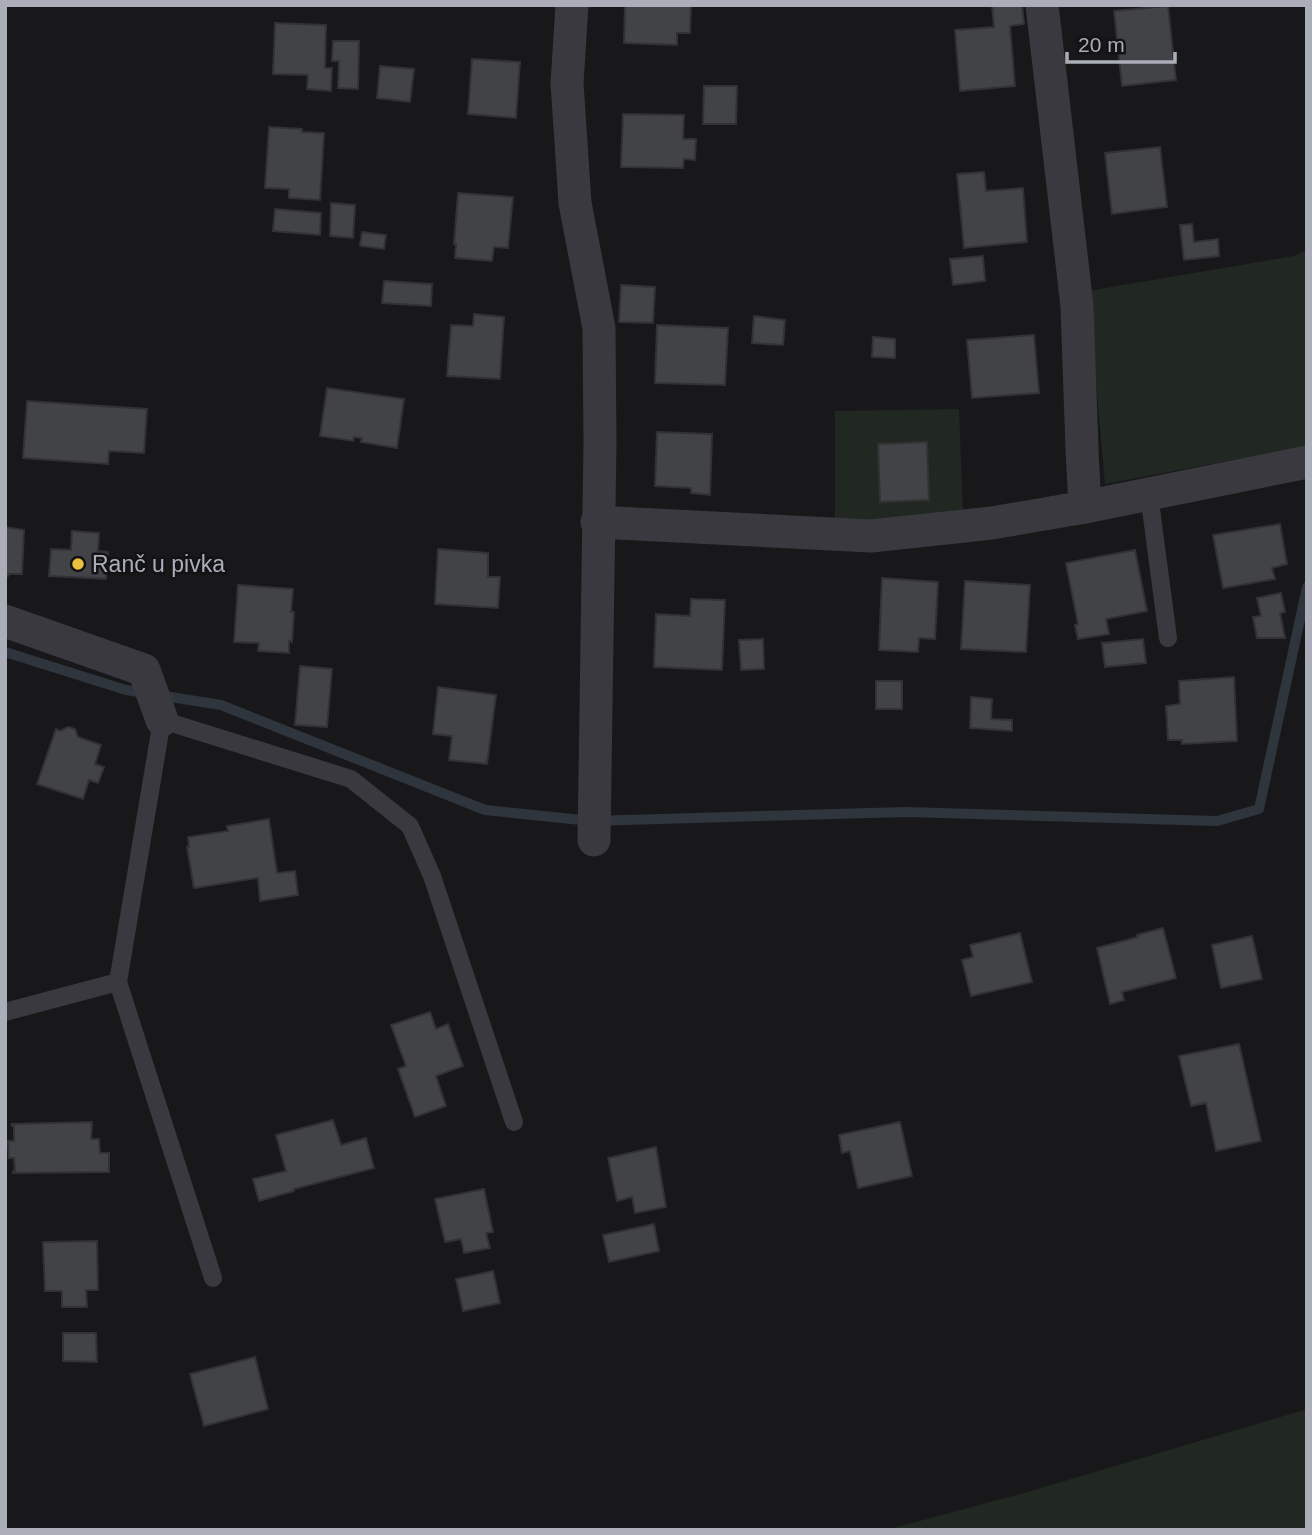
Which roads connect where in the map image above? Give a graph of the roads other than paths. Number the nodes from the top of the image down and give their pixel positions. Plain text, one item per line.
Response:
1 (572, 5) edge
2 (1042, 5) edge
3 (1307, 462) edge
4 (1149, 494) junction
5 (1085, 507) junction
6 (597, 522) junction
7 (5, 621) edge
8 (1168, 638) dead end
9 (162, 720) junction
10 (594, 825) dead end
11 (118, 982) junction
12 (5, 1012) edge
13 (514, 1122) dead end
14 (213, 1278) dead end

1 - 6 street
2 - 5 street
3 - 4 street
4 - 5 street
4 - 8 lane
5 - 6 street
6 - 10 street
7 - 9 street
9 - 11 lane
9 - 13 lane
11 - 12 lane
11 - 14 lane

